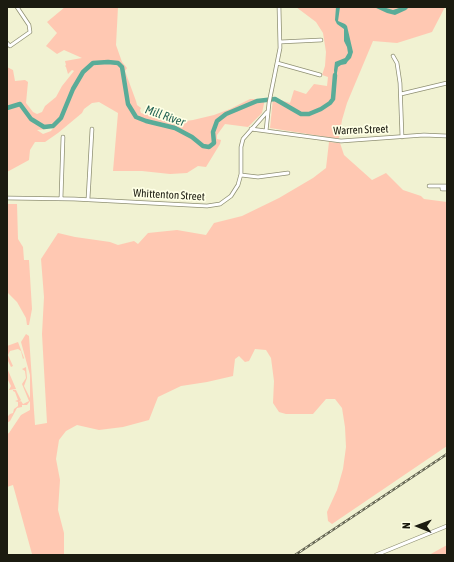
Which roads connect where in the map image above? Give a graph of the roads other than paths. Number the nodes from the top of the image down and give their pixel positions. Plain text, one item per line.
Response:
1 (17, 7) edge
2 (279, 7) edge
3 (321, 40) dead end
4 (280, 42) junction
5 (8, 45) edge
6 (393, 56) dead end
7 (277, 63) junction
8 (320, 75) dead end
9 (447, 83) edge
10 (401, 94) junction
11 (267, 112) junction
12 (92, 129) dead end
13 (252, 129) junction
14 (266, 131) junction
15 (402, 136) junction
16 (447, 136) edge
17 (63, 137) dead end
18 (288, 173) dead end
19 (241, 175) junction
20 (429, 186) dead end
21 (447, 187) edge
22 (7, 198) edge
23 (61, 198) junction
24 (88, 199) junction
25 (447, 526) edge
26 (376, 555) edge

1 - 5 street
2 - 4 street, Whittenton Street
3 - 4 street
4 - 7 street, Whittenton Street
6 - 10 street
7 - 8 street
7 - 11 street, Whittenton Street
9 - 10 street
10 - 15 street
11 - 13 street, Whittenton Street
11 - 14 street, Whittenton Street
12 - 24 street
13 - 14 street, Warren Street
13 - 19 street, Whittenton Street
14 - 15 street, Warren Street
15 - 16 street, Warren Street
17 - 23 street
18 - 19 street
19 - 24 street, Whittenton Street
20 - 21 street
22 - 23 street, Whittenton Street
23 - 24 street, Whittenton Street
25 - 26 street

